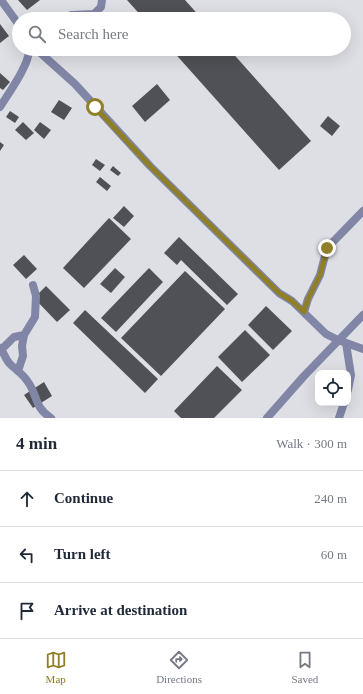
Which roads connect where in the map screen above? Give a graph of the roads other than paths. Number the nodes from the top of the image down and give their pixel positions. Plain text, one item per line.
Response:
1 (1, 0) edge
2 (102, 0) edge
3 (96, 12) edge
4 (12, 15) edge
5 (29, 56) edge
6 (44, 56) edge
7 (0, 107) edge
8 (363, 211) edge
9 (33, 285) dead end
10 (304, 312) junction
11 (363, 315) edge
12 (24, 334) junction
13 (338, 340) junction
14 (346, 343) junction
15 (1, 348) edge
16 (363, 350) edge
17 (350, 370) edge
18 (18, 371) junction
19 (343, 406) edge
20 (51, 418) edge
21 (268, 418) edge
22 (338, 418) edge

1 - 4 street
2 - 3 street
5 - 7 street
6 - 10 street
8 - 10 street
9 - 12 street
10 - 13 street
11 - 13 street
12 - 15 street
12 - 18 street
13 - 14 street
13 - 21 street
14 - 16 street
14 - 17 street
15 - 18 street
18 - 20 street
19 - 22 street

